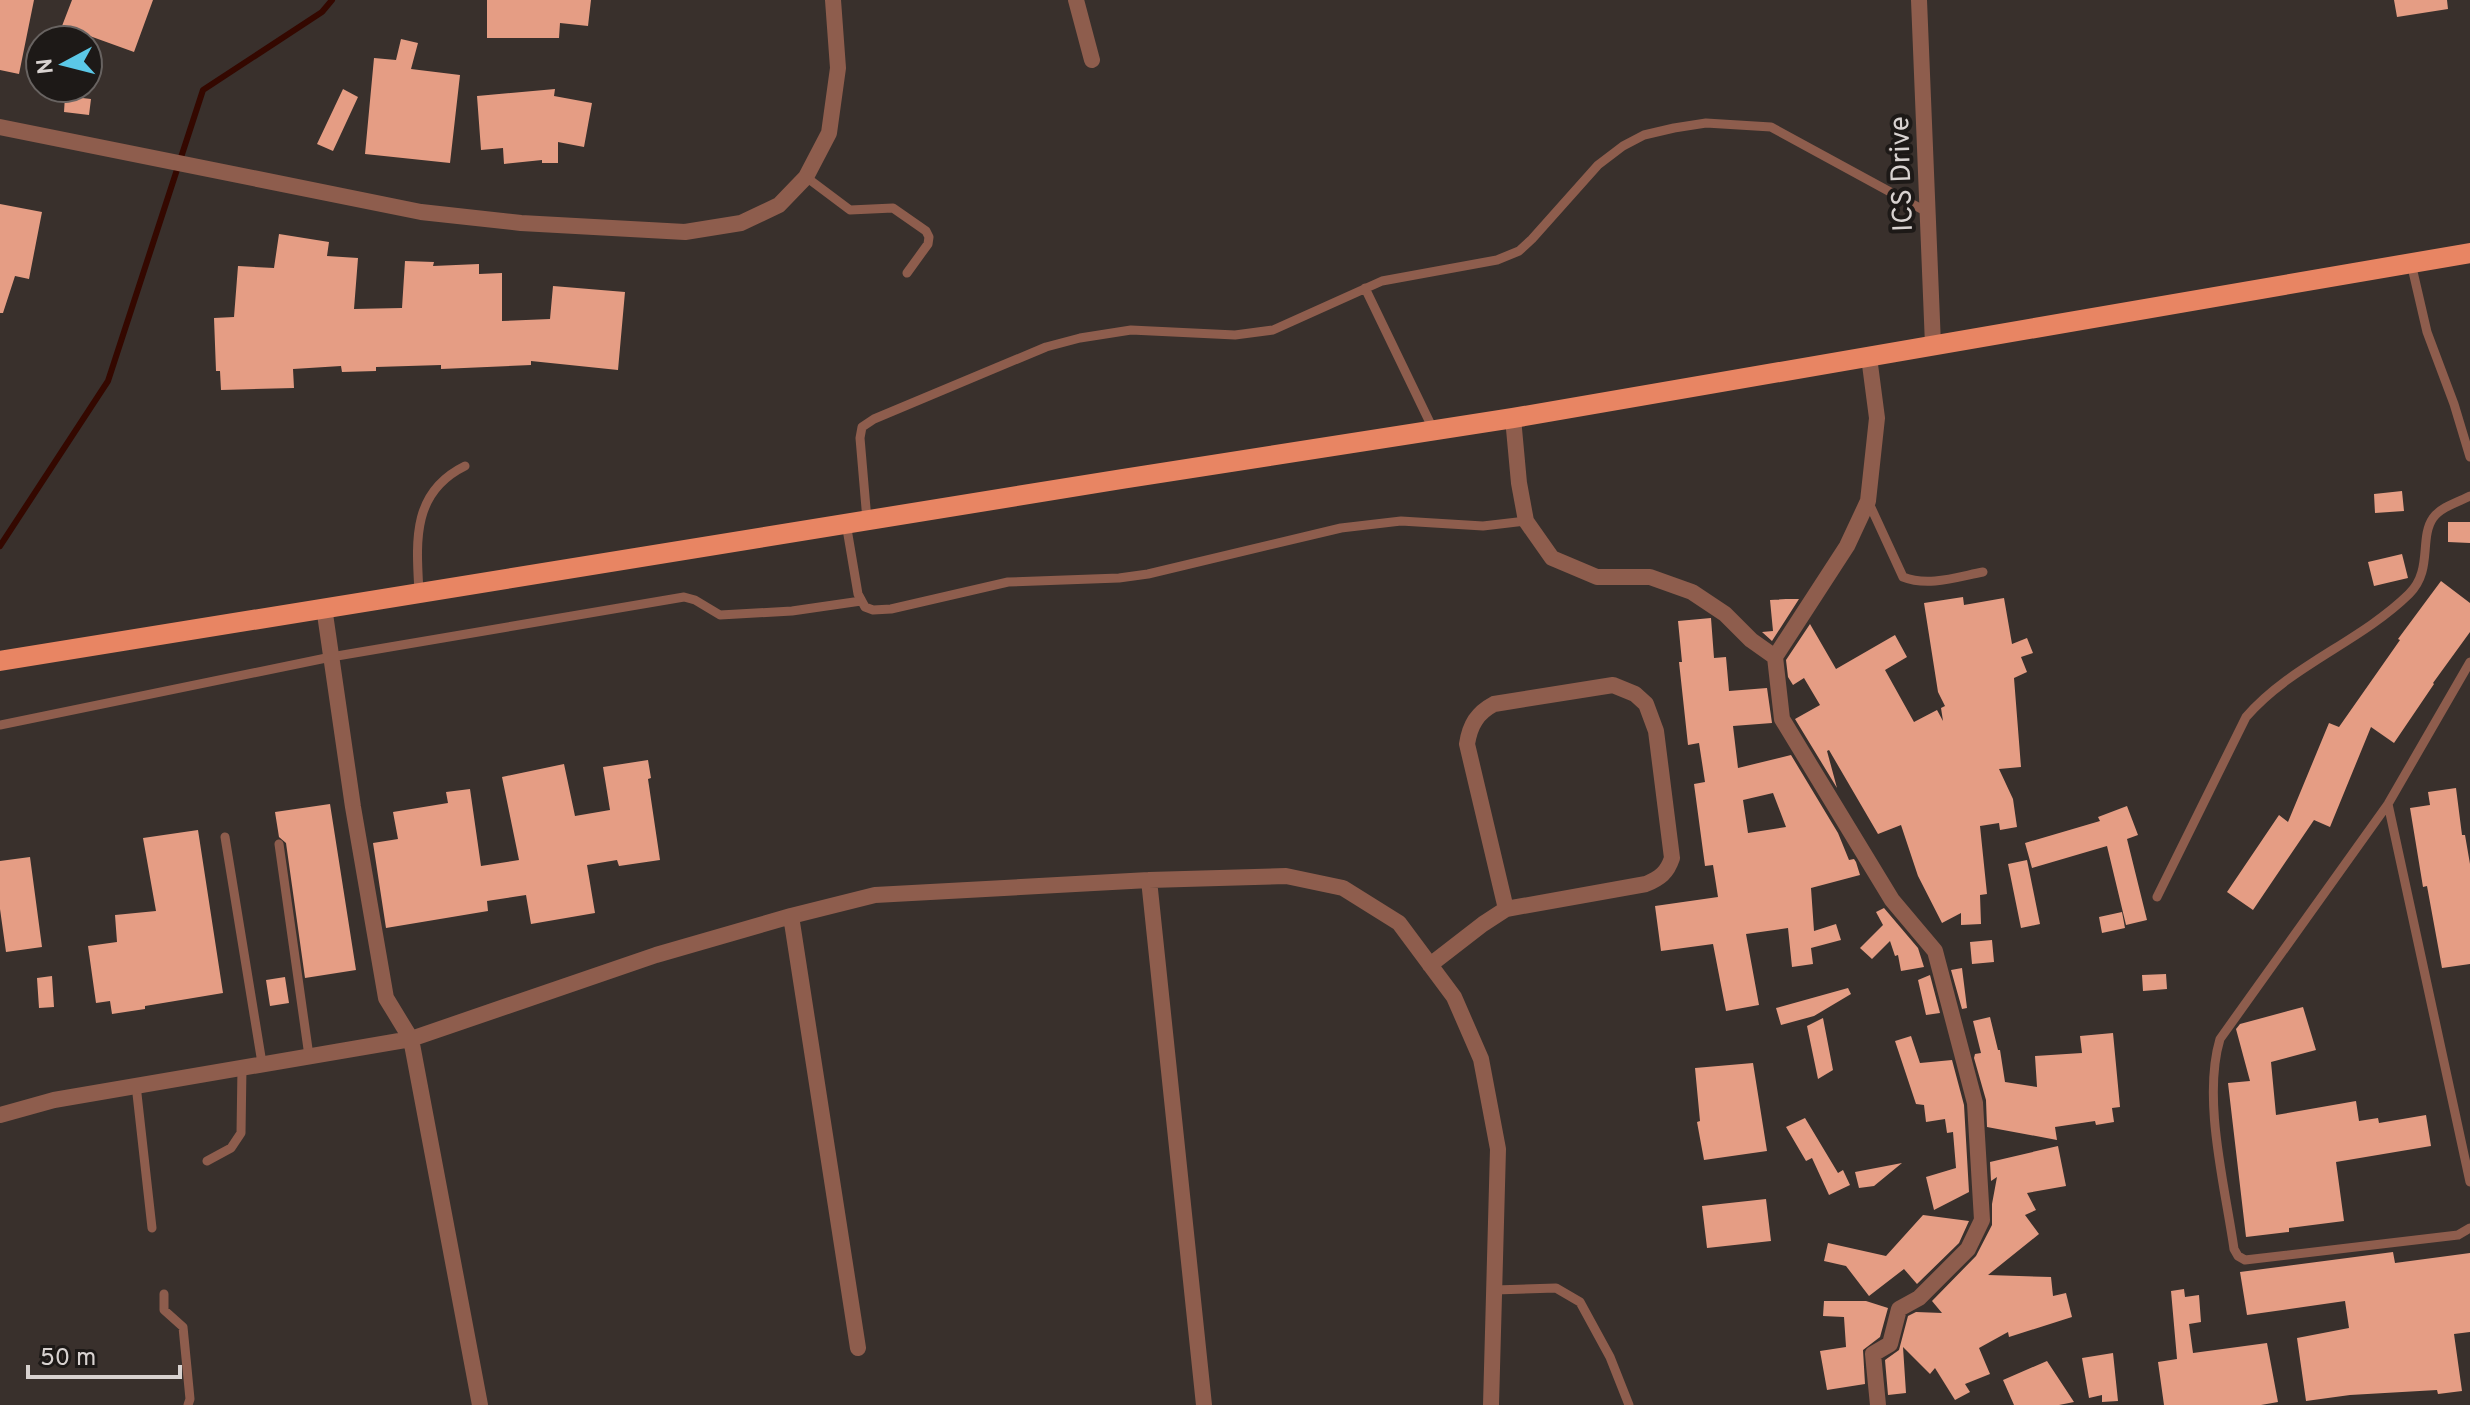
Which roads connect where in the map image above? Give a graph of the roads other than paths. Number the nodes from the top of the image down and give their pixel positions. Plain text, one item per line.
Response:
1 (833, 0) edge
2 (1076, 0) edge
3 (1919, 0) edge
4 (1092, 60) dead end
5 (0, 127) edge
6 (806, 177) junction
7 (1927, 212) junction
8 (2470, 253) edge
9 (2411, 263) junction
10 (907, 273) dead end
11 (1365, 288) junction
12 (1933, 345) junction
13 (1869, 357) junction
14 (1513, 418) junction
15 (1433, 431) junction
16 (2470, 457) edge
17 (465, 466) dead end
18 (2470, 496) edge
19 (1868, 501) junction
20 (867, 520) junction
21 (1526, 521) junction
22 (846, 523) junction
23 (1983, 572) dead end
24 (419, 592) junction
25 (861, 601) junction
26 (324, 607) junction
27 (331, 657) junction
28 (1775, 657) junction
29 (0, 661) edge
30 (2470, 662) edge
31 (0, 725) edge
32 (2388, 804) junction
33 (225, 837) dead end
34 (279, 844) dead end
35 (1149, 880) junction
36 (2157, 897) dead end
37 (1506, 909) junction
38 (791, 916) junction
39 (1430, 965) junction
40 (411, 1039) junction
41 (309, 1056) junction
42 (262, 1063) junction
43 (242, 1067) junction
44 (136, 1085) junction
45 (0, 1115) edge
46 (207, 1161) dead end
47 (2470, 1182) edge
48 (152, 1228) dead end
49 (2470, 1228) edge
50 (1495, 1290) junction
51 (164, 1294) dead end
52 (858, 1348) dead end
53 (188, 1405) edge
54 (480, 1405) edge
55 (1204, 1405) edge
56 (1491, 1405) edge
57 (1629, 1405) edge
58 (1878, 1405) edge

1 - 6 street
2 - 4 street
3 - 7 street, ICS Drive
5 - 6 street
6 - 10 lane
7 - 11 lane
7 - 12 street, ICS Drive
8 - 9 main road
9 - 12 main road
9 - 16 lane
11 - 15 lane
11 - 20 lane
12 - 13 main road
13 - 14 main road
13 - 19 street
14 - 15 main road
14 - 21 street
15 - 20 main road
17 - 24 lane
18 - 36 lane
19 - 23 lane
19 - 28 street
20 - 22 main road
21 - 25 lane
21 - 28 street
22 - 24 main road
22 - 25 lane
24 - 26 main road
25 - 27 lane
26 - 27 street
26 - 29 main road
27 - 31 lane
27 - 40 street
28 - 58 street
30 - 32 lane
32 - 47 lane
32 - 49 lane
33 - 42 lane
34 - 41 lane
35 - 38 street
35 - 39 street
35 - 55 street
37 - 37 street
37 - 39 street
38 - 40 street
38 - 52 street
39 - 50 street
40 - 41 street
40 - 54 street
41 - 42 street
42 - 43 street
43 - 44 street
43 - 46 lane
44 - 45 street
44 - 48 lane
50 - 56 street
50 - 57 lane
51 - 53 lane

